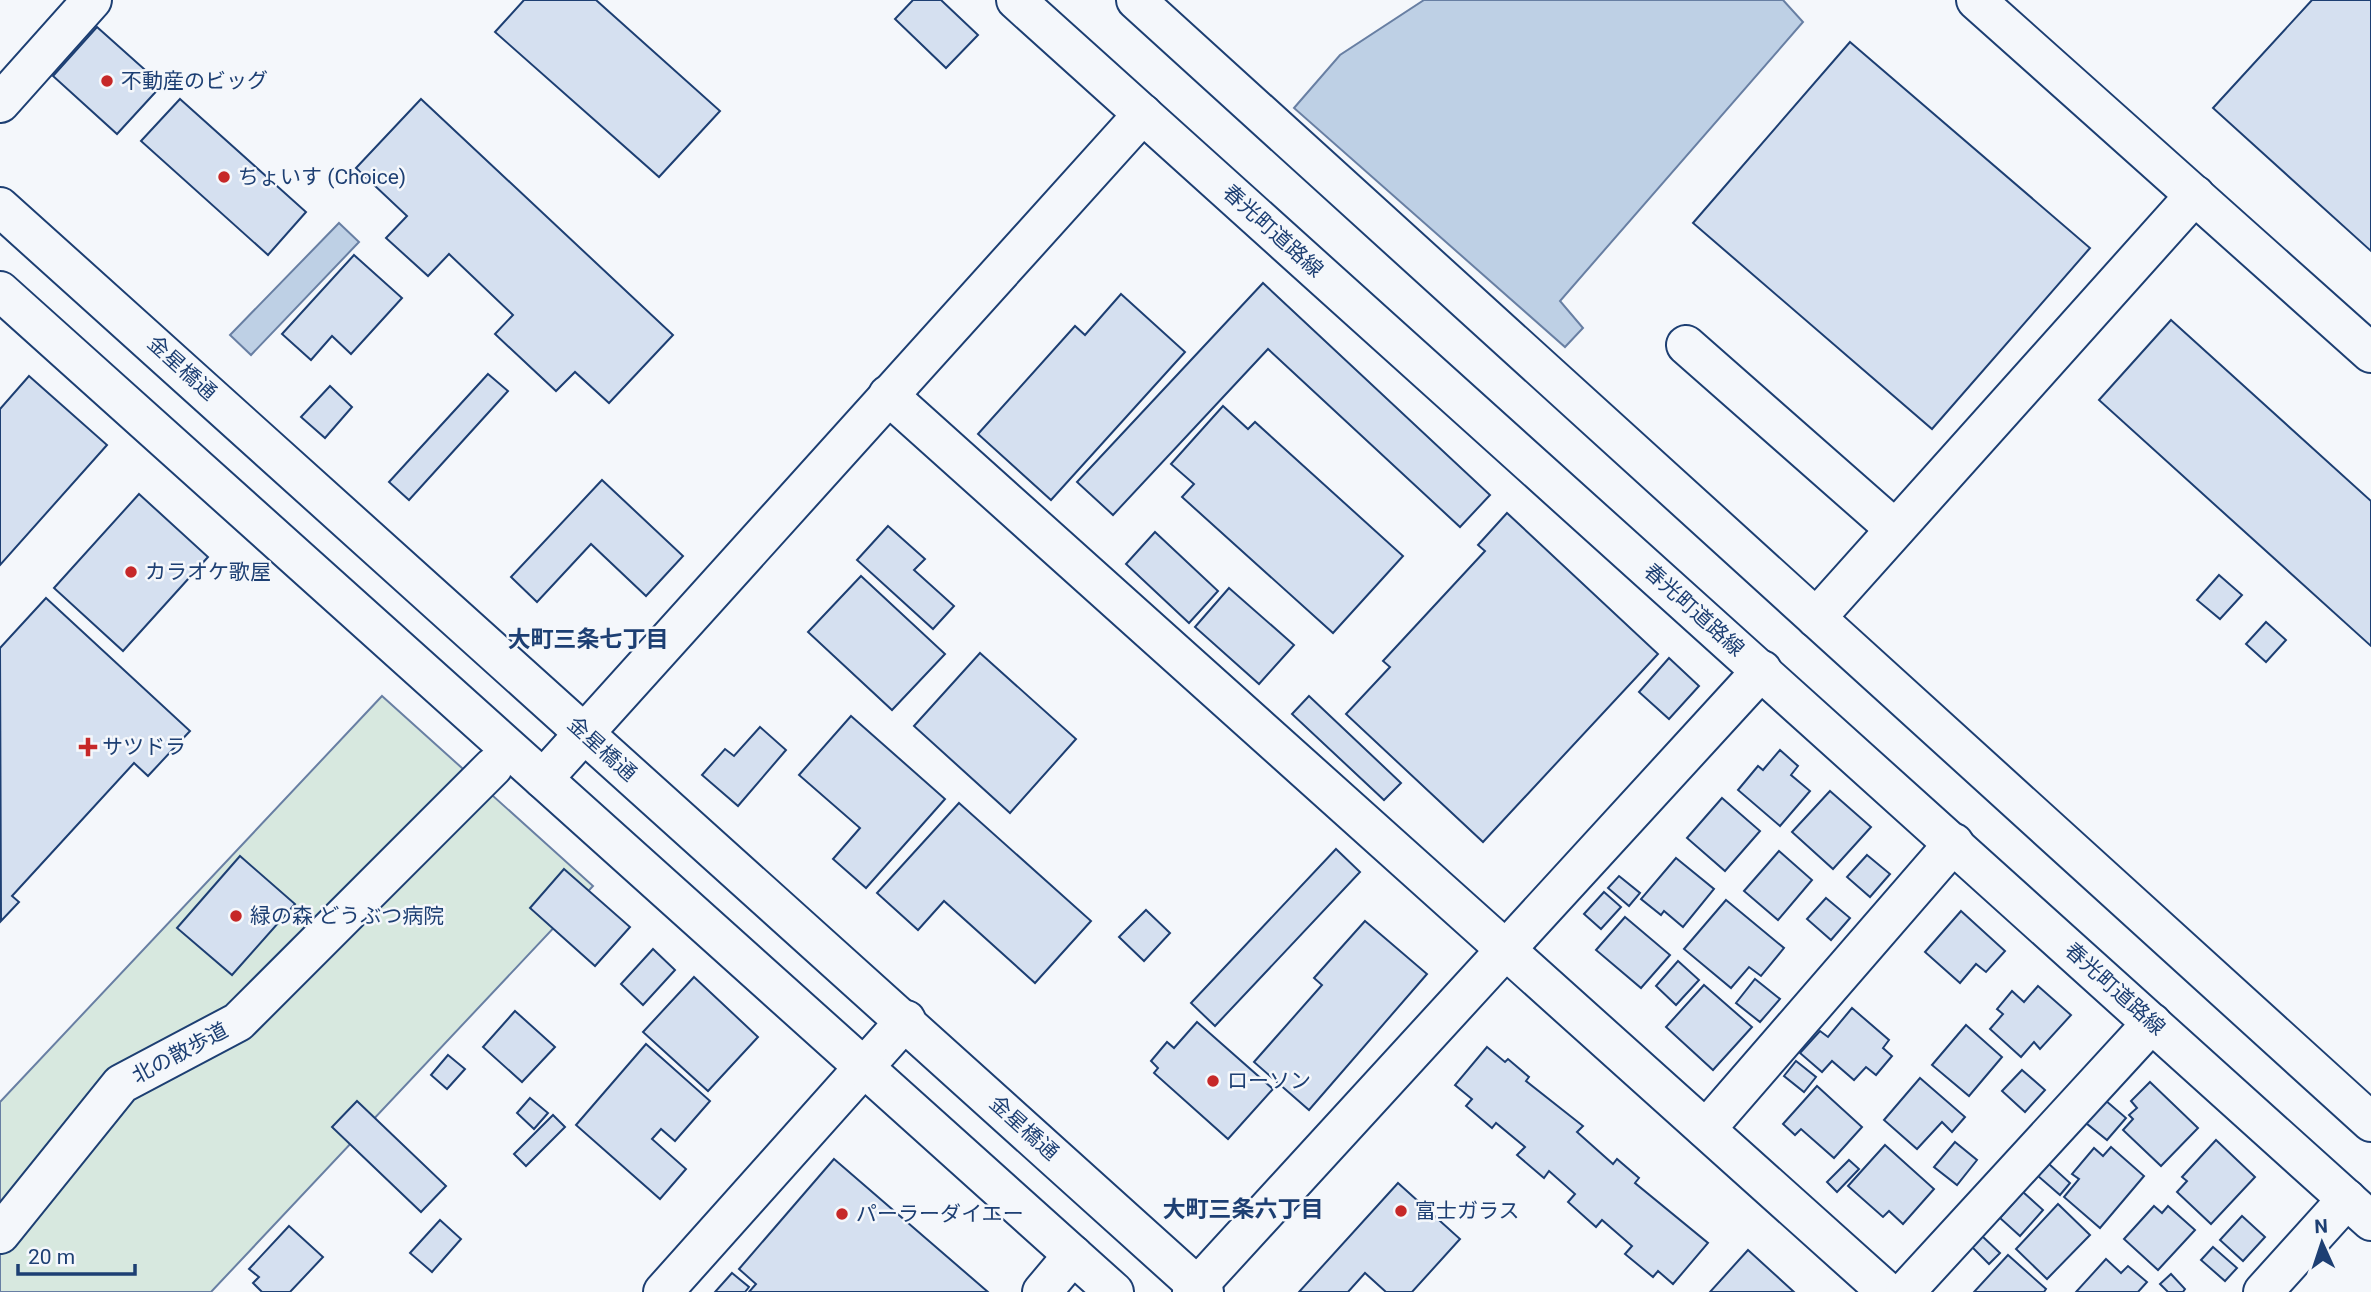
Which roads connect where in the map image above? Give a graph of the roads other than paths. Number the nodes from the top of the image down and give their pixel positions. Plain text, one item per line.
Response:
1 (92, 0) edge
2 (1016, 0) edge
3 (1136, 0) edge
4 (1976, 0) edge
5 (0, 103) edge
6 (1143, 114) junction
7 (2195, 195) junction
8 (0, 207) edge
9 (0, 291) edge
10 (1686, 345) dead end
11 (2371, 353) edge
12 (888, 395) junction
13 (1895, 529) junction
14 (1816, 618) junction
15 (1762, 670) junction
16 (584, 733) junction
17 (494, 767) dead end
18 (543, 779) junction
19 (1954, 843) junction
20 (1505, 948) junction
21 (906, 1020) junction
22 (2152, 1023) junction
23 (865, 1065) junction
24 (2371, 1122) edge
25 (1706, 1129) junction
26 (2359, 1210) edge
27 (0, 1234) edge
28 (1073, 1255) junction
29 (1198, 1290) edge
30 (1887, 1291) edge
31 (664, 1292) edge
32 (1042, 1292) edge
33 (1114, 1292) edge
34 (2263, 1292) edge

1 - 5 street
2 - 6 street, 春光町道路線
3 - 14 street
4 - 7 street
6 - 12 street
6 - 15 street, 春光町道路線
7 - 11 street
7 - 13 street
8 - 16 street, 金星橋通
9 - 18 street
10 - 13 street
12 - 16 street
12 - 20 street
13 - 14 street
14 - 24 street
15 - 19 street, 春光町道路線
15 - 20 street
16 - 18 street
16 - 21 street, 金星橋通
17 - 27 street, 北の散歩道
18 - 23 street
19 - 22 street, 春光町道路線
19 - 25 street
20 - 25 street
20 - 29 street
21 - 23 street
21 - 29 street, 金星橋通
22 - 26 street, 春光町道路線
22 - 30 street
23 - 28 street
23 - 31 street
25 - 30 street
26 - 34 street
28 - 32 street
28 - 33 street

